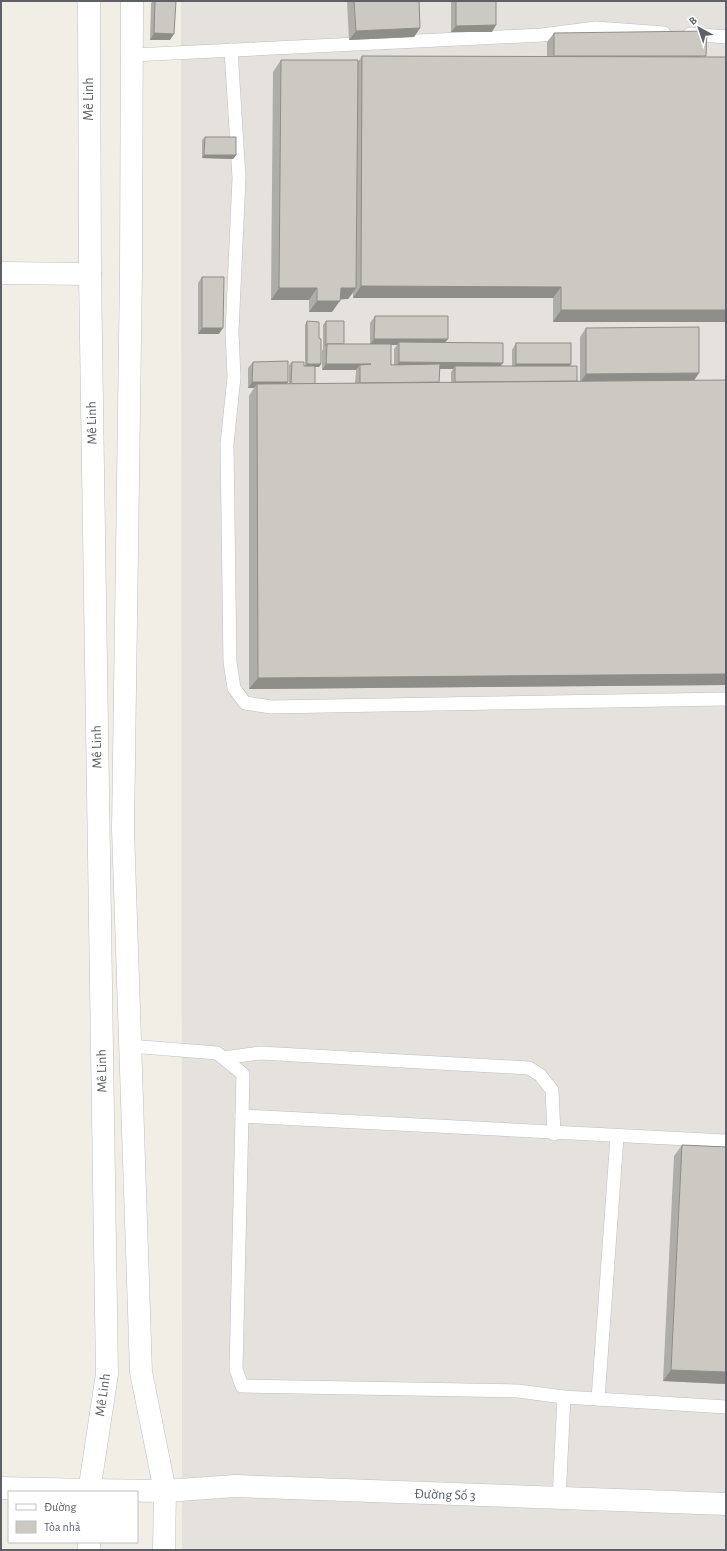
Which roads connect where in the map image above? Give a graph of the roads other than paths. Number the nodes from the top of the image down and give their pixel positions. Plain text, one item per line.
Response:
1 (89, 1) edge
2 (132, 1) edge
3 (726, 37) edge
4 (231, 50) junction
5 (133, 55) junction
6 (1, 273) edge
7 (90, 274) junction
8 (726, 699) edge
9 (130, 1046) junction
10 (224, 1058) junction
11 (242, 1116) junction
12 (554, 1134) junction
13 (617, 1137) junction
14 (726, 1141) edge
15 (564, 1397) junction
16 (598, 1399) junction
17 (726, 1407) edge
18 (1, 1488) edge
19 (89, 1491) edge
20 (165, 1491) junction
21 (560, 1499) junction
22 (726, 1504) edge
23 (164, 1550) edge

1 - 7 main road, Mê Linh
2 - 5 main road, Mê Linh
3 - 4 lane
4 - 5 lane
4 - 8 lane
5 - 9 main road, Mê Linh
6 - 7 main road
7 - 19 main road, Mê Linh
9 - 10 lane
9 - 20 main road, Mê Linh
10 - 11 lane
10 - 12 lane
11 - 12 lane
11 - 15 lane
12 - 13 lane
13 - 14 lane
13 - 16 lane
15 - 16 lane
15 - 21 lane
16 - 17 lane
18 - 19 main road, Đường Số 3
19 - 20 main road, Đường Số 3
20 - 21 main road, Đường Số 3
20 - 23 main road, Mê Linh
21 - 22 main road, Đường Số 3

